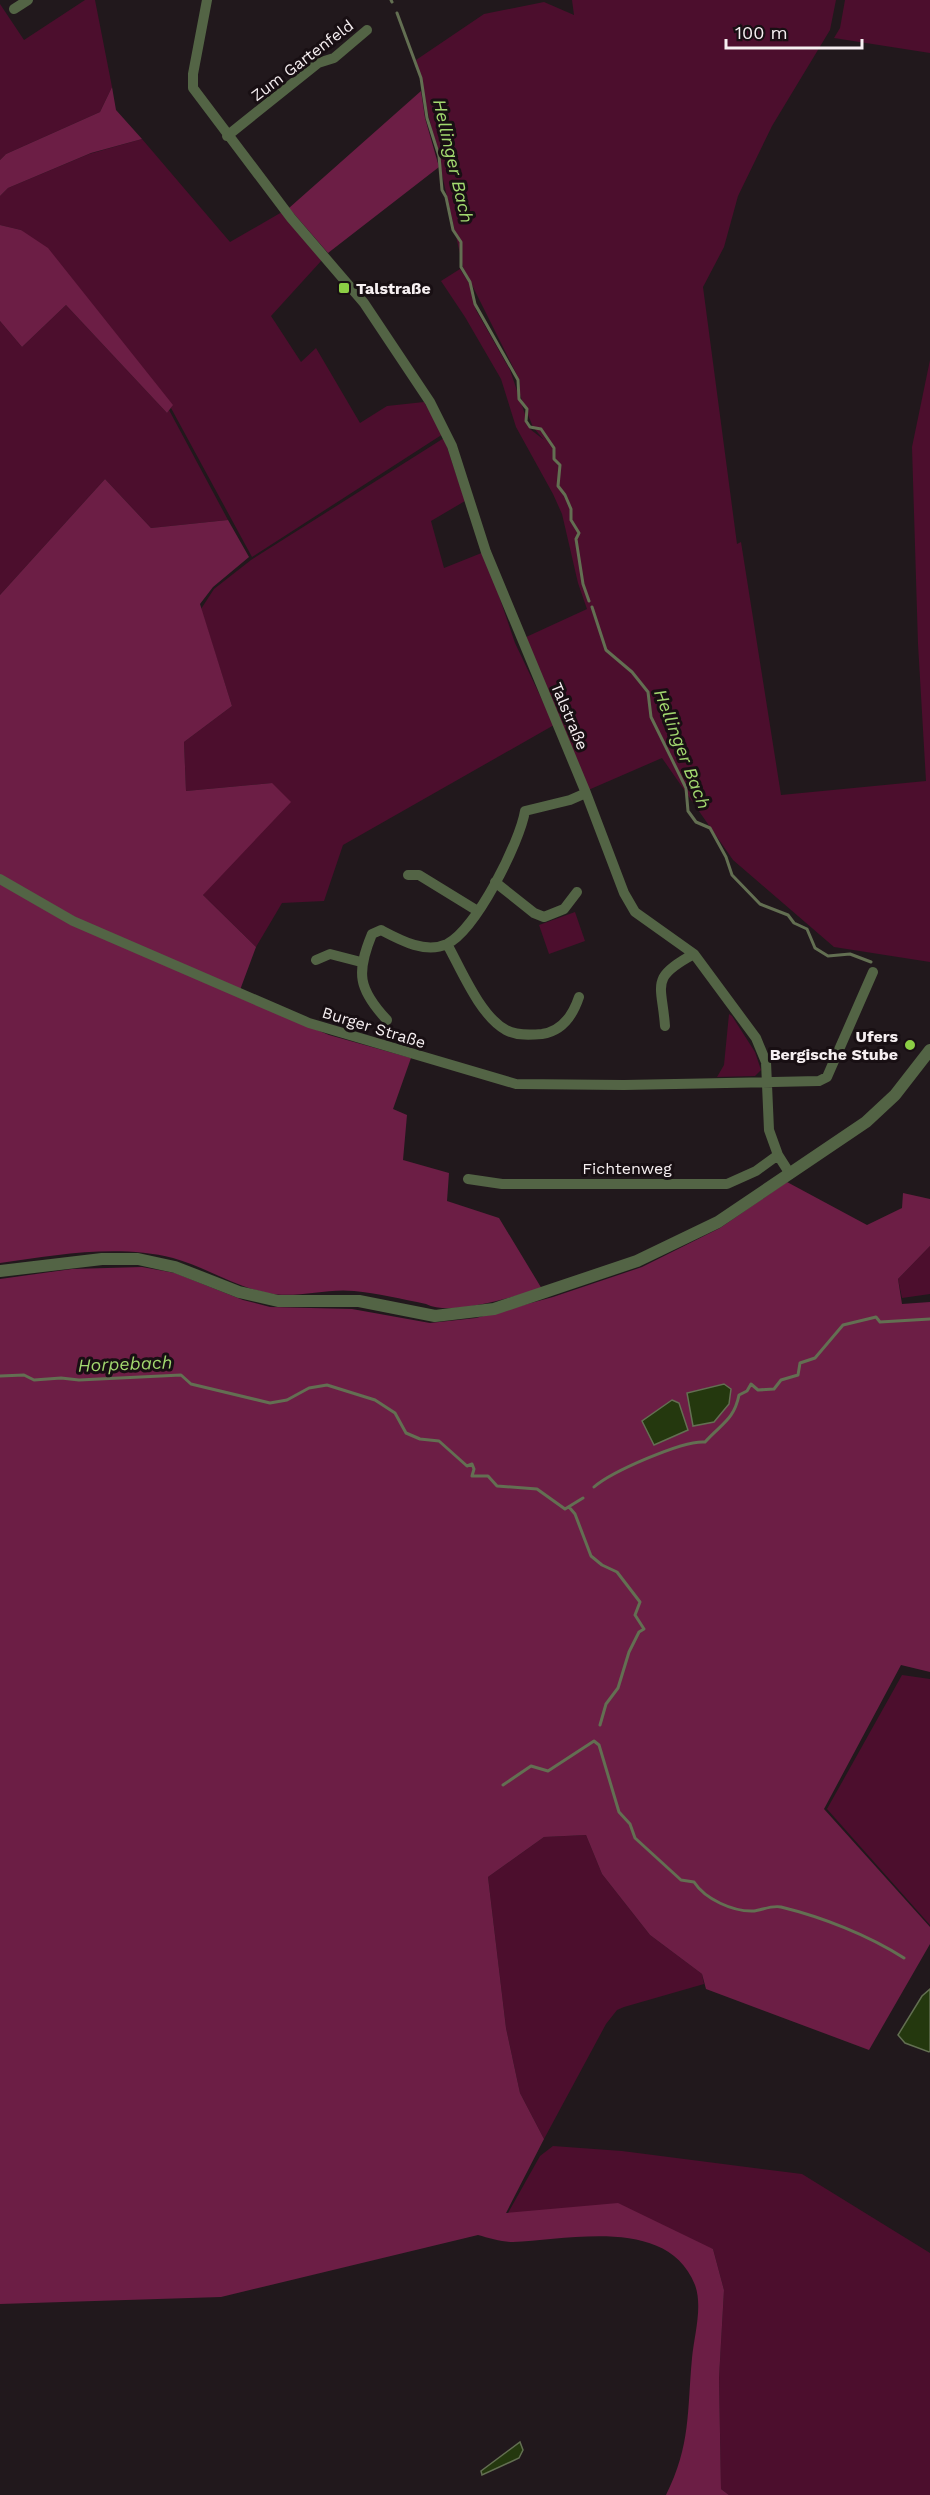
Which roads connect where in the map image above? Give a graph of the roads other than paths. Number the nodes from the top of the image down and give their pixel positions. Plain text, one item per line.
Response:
1 (28, 0) edge
2 (207, 0) edge
3 (14, 9) dead end
4 (367, 30) dead end
5 (227, 136) junction
6 (585, 793) junction
7 (408, 875) dead end
8 (0, 879) edge
9 (495, 882) junction
10 (577, 892) dead end
11 (476, 910) junction
12 (447, 944) junction
13 (694, 954) junction
14 (316, 960) dead end
15 (361, 962) junction
16 (873, 972) dead end
17 (579, 997) dead end
18 (387, 1020) dead end
19 (665, 1026) dead end
20 (929, 1055) edge
21 (769, 1083) junction
22 (778, 1155) junction
23 (790, 1174) junction
24 (468, 1179) dead end
25 (0, 1271) edge

1 - 3 street
2 - 5 street, Talstraße
4 - 5 street, Zum Gartenfeld
5 - 6 street, Talstraße
6 - 9 street
6 - 13 street, Talstraße
7 - 11 street
8 - 21 street, Burger Straße
9 - 10 street
9 - 11 street
11 - 12 street
12 - 15 street
12 - 17 street
13 - 19 street
13 - 21 street, Talstraße
14 - 15 street
15 - 18 street
16 - 21 street
20 - 23 street
21 - 22 street, Talstraße
22 - 23 street, Talstraße
22 - 24 street, Fichtenweg
23 - 25 street

